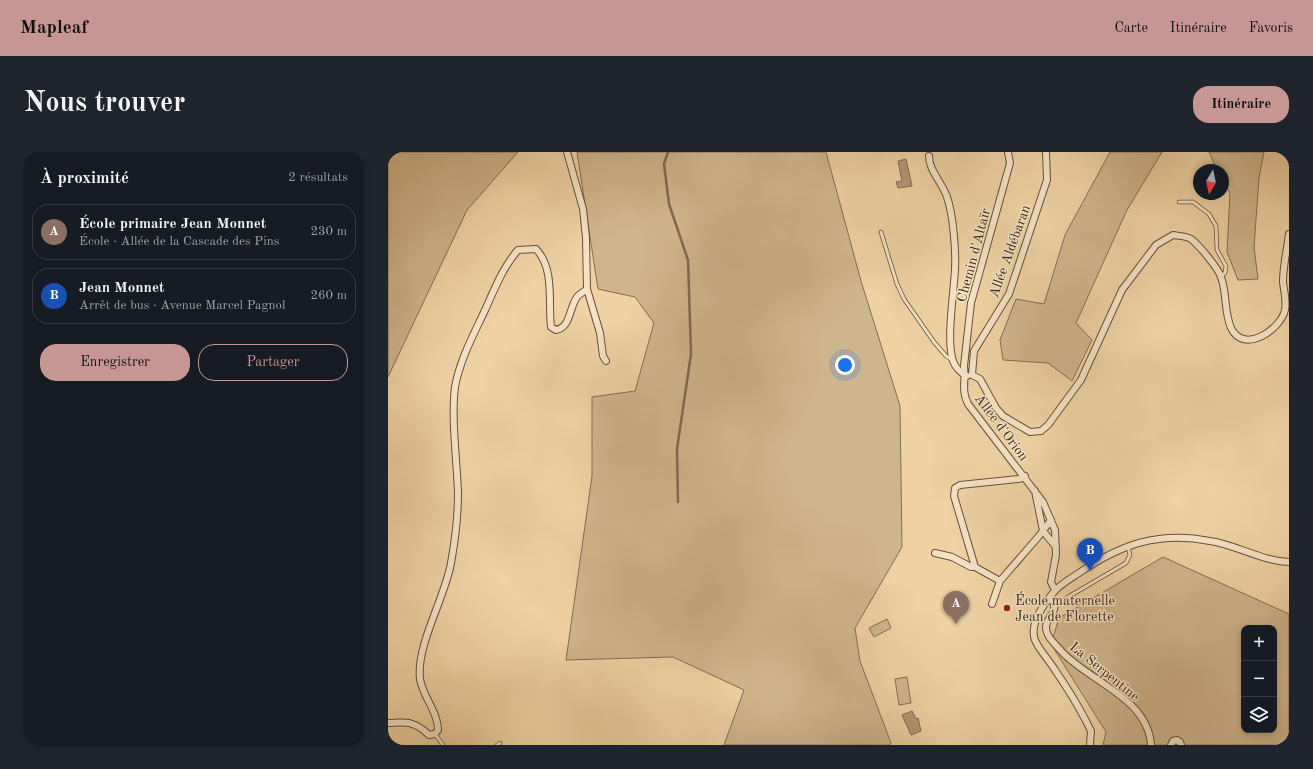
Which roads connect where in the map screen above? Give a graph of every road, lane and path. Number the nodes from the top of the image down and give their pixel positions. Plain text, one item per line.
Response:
1 (567, 152) edge
2 (1008, 152) edge
3 (1046, 152) edge
4 (929, 156) dead end
5 (1179, 202) dead end
6 (881, 232) dead end
7 (1289, 234) edge
8 (1221, 276) junction
9 (587, 289) junction
10 (968, 338) junction
11 (979, 343) junction
12 (952, 360) junction
13 (606, 361) dead end
14 (969, 375) junction
15 (1025, 476) junction
16 (1034, 488) junction
17 (1051, 520) junction
18 (1043, 531) junction
19 (1128, 545) junction
20 (1056, 547) junction
21 (935, 553) dead end
22 (1289, 562) edge
23 (975, 567) junction
24 (1000, 581) junction
25 (1055, 590) junction
26 (1050, 597) junction
27 (992, 604) dead end
28 (1056, 606) junction
29 (388, 723) edge
30 (434, 734) junction
31 (500, 743) dead end
32 (443, 745) edge
33 (497, 745) edge
34 (1090, 745) edge
35 (1151, 745) edge
36 (1171, 745) edge
37 (1181, 745) edge

1 - 9 street
2 - 10 street, Chemin d'Altaïr
3 - 11 street, Allée Aldébaran
4 - 12 street
5 - 8 lane
6 - 12 lane
7 - 8 street
8 - 14 street
9 - 13 street
9 - 30 street
10 - 11 street
10 - 14 street, Chemin d'Altaïr
11 - 14 street, Allée Aldébaran
12 - 14 street
14 - 15 street, Allée d'Orion
15 - 16 street, Allée d'Orion
15 - 23 street
16 - 17 street, Allée d'Orion
16 - 18 street, Allée d'Orion
17 - 18 street
17 - 20 street, Allée d'Orion
18 - 20 street, Allée d'Orion
18 - 24 street
19 - 22 street
19 - 25 street
19 - 28 lane
20 - 25 street, Allée d'Orion
21 - 23 street
23 - 24 street
24 - 27 street
25 - 26 street
26 - 28 street
26 - 34 street
28 - 35 street, La Serpentine
29 - 30 street
30 - 32 lane
31 - 33 lane
36 - 37 street

